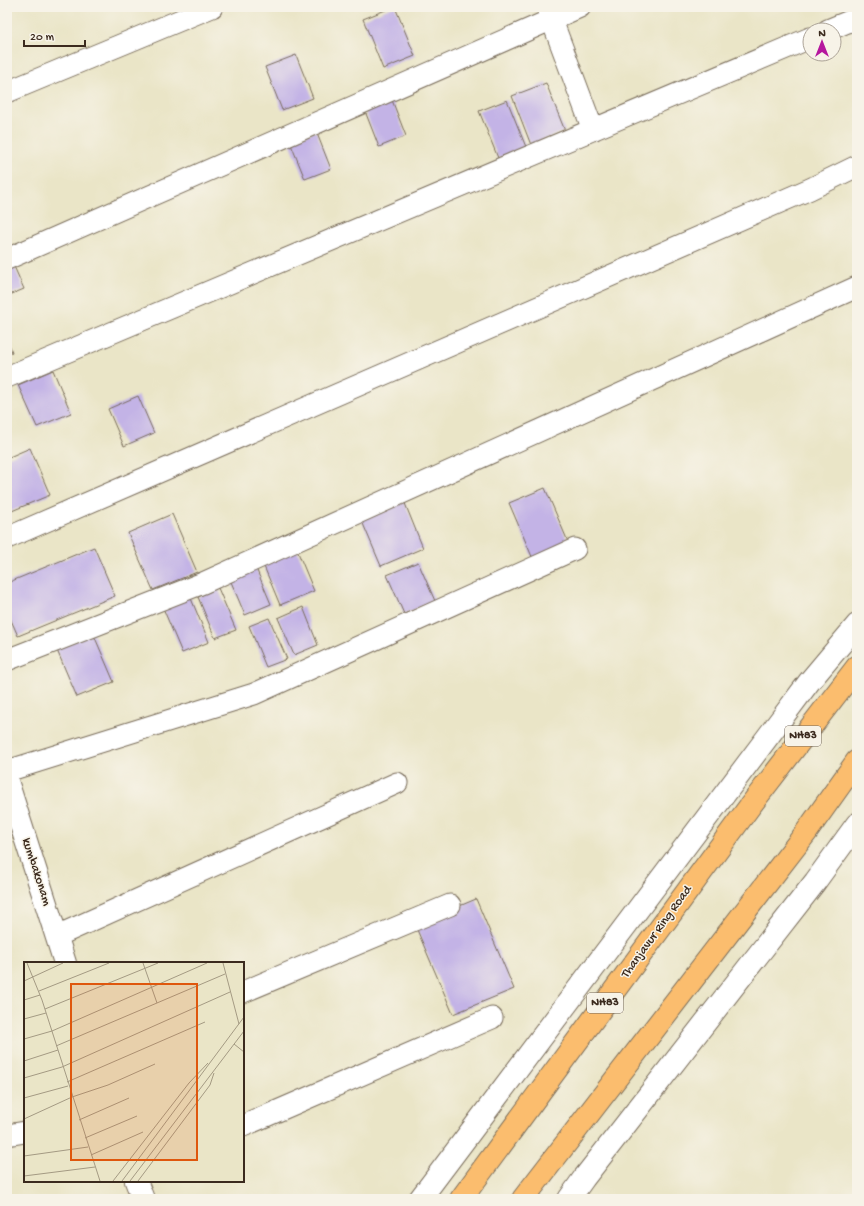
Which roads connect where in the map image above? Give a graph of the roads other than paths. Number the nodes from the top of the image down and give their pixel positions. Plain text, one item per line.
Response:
1 (212, 7) edge
2 (580, 7) edge
3 (550, 13) edge
4 (857, 18) edge
5 (842, 24) edge
6 (802, 41) edge
7 (7, 92) edge
8 (593, 130) junction
9 (857, 166) edge
10 (7, 259) edge
11 (857, 287) edge
12 (7, 377) edge
13 (7, 538) edge
14 (576, 549) dead end
15 (857, 625) edge
16 (7, 660) edge
17 (857, 667) edge
18 (857, 761) edge
19 (7, 771) edge
20 (7, 781) edge
21 (397, 783) dead end
22 (857, 824) edge
23 (450, 905) dead end
24 (57, 936) junction
25 (66, 962) edge
26 (244, 992) edge
27 (492, 1018) dead end
28 (244, 1126) edge
29 (24, 1132) edge
30 (7, 1135) edge
31 (136, 1182) edge
32 (143, 1199) edge
33 (420, 1199) edge
34 (461, 1199) edge
35 (523, 1199) edge
36 (569, 1199) edge

1 - 7 street
2 - 3 street
3 - 8 street
3 - 10 street
4 - 5 street
6 - 8 street
8 - 12 street
9 - 13 street
11 - 16 street
14 - 19 street
15 - 33 street
17 - 34 highway, Thanjavur Ring Road / NH83
18 - 35 highway
20 - 24 street, kumbakonam
21 - 24 street
22 - 36 street
23 - 26 street
24 - 25 street, kumbakonam
27 - 28 street
29 - 30 street
31 - 32 street

